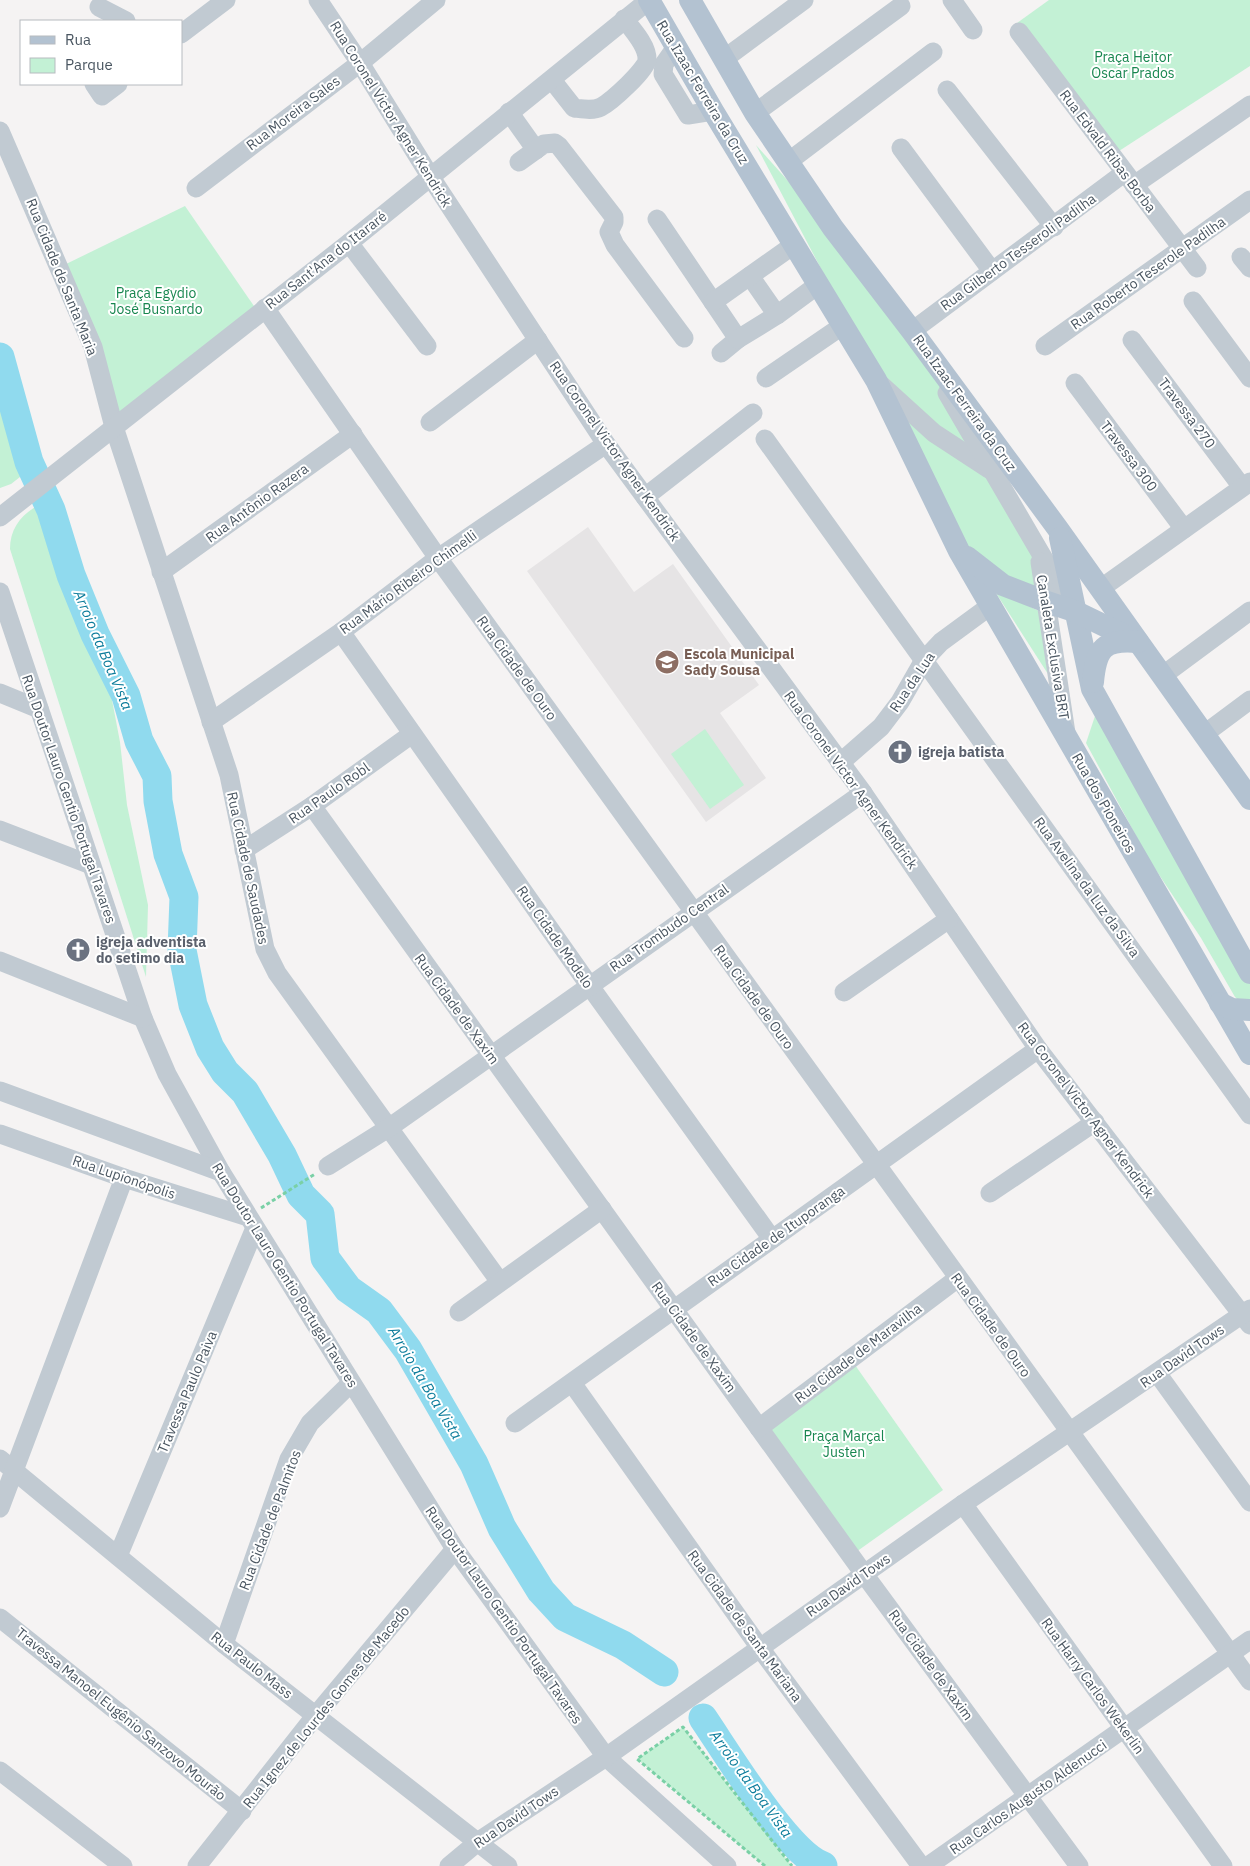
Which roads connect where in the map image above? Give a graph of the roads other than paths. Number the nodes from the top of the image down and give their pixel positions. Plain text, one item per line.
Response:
1 (226, 0) edge
2 (318, 0) edge
3 (436, 0) edge
4 (649, 0) edge
5 (690, 0) edge
6 (804, 0) edge
7 (952, 0) edge
8 (901, 6) dead end
9 (99, 7) dead end
10 (624, 19) junction
11 (124, 20) edge
12 (973, 30) dead end
13 (1019, 32) dead end
14 (182, 33) edge
15 (933, 52) dead end
16 (724, 58) junction
17 (360, 62) junction
18 (552, 80) junction
19 (95, 85) edge
20 (117, 85) edge
21 (947, 90) dead end
22 (1250, 105) edge
23 (509, 112) junction
24 (755, 113) junction
25 (0, 131) edge
26 (901, 148) dead end
27 (536, 150) junction
28 (519, 162) dead end
29 (788, 162) junction
30 (430, 176) junction
31 (1129, 179) junction
32 (196, 188) dead end
33 (1250, 200) edge
34 (657, 219) dead end
35 (1054, 227) junction
36 (348, 243) junction
37 (795, 244) junction
38 (1182, 248) junction
39 (1197, 268) dead end
40 (992, 271) junction
41 (750, 276) junction
42 (819, 284) junction
43 (1193, 301) dead end
44 (714, 302) junction
45 (265, 308) junction
46 (777, 315) junction
47 (842, 326) junction
48 (912, 331) junction
49 (684, 338) dead end
50 (538, 340) junction
51 (738, 340) junction
52 (1132, 340) dead end
53 (427, 346) dead end
54 (1045, 346) dead end
55 (721, 354) dead end
56 (766, 378) dead end
57 (1250, 378) edge
58 (876, 380) junction
59 (1075, 383) dead end
60 (753, 413) dead end
61 (430, 422) dead end
62 (114, 427) junction
63 (353, 434) junction
64 (765, 439) dead end
65 (606, 444) junction
66 (992, 472) junction
67 (1246, 485) edge
68 (646, 496) junction
69 (0, 516) edge
70 (1058, 529) junction
71 (1184, 529) junction
72 (959, 551) junction
73 (1039, 554) junction
74 (438, 558) junction
75 (162, 572) junction
76 (1100, 589) junction
77 (0, 592) edge
78 (1046, 602) junction
79 (990, 606) junction
80 (1074, 610) junction
81 (1250, 610) edge
82 (340, 632) junction
83 (1139, 642) junction
84 (924, 660) junction
85 (1162, 676) junction
86 (1092, 689) junction
87 (0, 693) edge
88 (1250, 700) edge
89 (39, 709) junction
90 (211, 722) junction
91 (412, 734) junction
92 (1203, 735) junction
93 (1067, 741) junction
94 (840, 763) junction
95 (863, 793) junction
96 (1249, 795) edge
97 (312, 806) junction
98 (0, 830) edge
99 (244, 850) junction
100 (91, 865) junction
101 (693, 912) junction
102 (949, 918) junction
103 (0, 961) edge
104 (1250, 972) edge
105 (588, 985) junction
106 (844, 992) dead end
107 (1220, 1003) junction
108 (1250, 1010) edge
109 (144, 1018) junction
110 (1248, 1045) edge
111 (1038, 1049) junction
112 (490, 1054) junction
113 (0, 1091) edge
114 (1250, 1115) edge
115 (1095, 1122) junction
116 (390, 1126) junction
117 (2, 1139) edge
118 (876, 1165) junction
119 (323, 1169) road end
120 (221, 1172) junction
121 (124, 1178) junction
122 (990, 1193) dead end
123 (602, 1209) junction
124 (252, 1222) junction
125 (772, 1239) junction
126 (958, 1278) junction
127 (500, 1282) junction
128 (673, 1308) junction
129 (459, 1312) dead end
130 (1247, 1316) edge
131 (1157, 1373) junction
132 (351, 1383) junction
133 (572, 1383) junction
134 (515, 1423) dead end
135 (759, 1428) junction
136 (1069, 1432) junction
137 (7, 1464) edge
138 (1250, 1502) edge
139 (963, 1504) junction
140 (0, 1508) edge
141 (455, 1548) junction
142 (118, 1556) junction
143 (864, 1574) junction
144 (0, 1618) edge
145 (1250, 1640) edge
146 (224, 1644) junction
147 (760, 1648) junction
148 (1230, 1654) junction
149 (1250, 1681) edge
150 (316, 1715) junction
151 (1124, 1730) junction
152 (606, 1757) junction
153 (0, 1771) edge
154 (1029, 1797) junction
155 (242, 1811) junction
156 (479, 1841) junction
157 (725, 1865) edge
158 (123, 1866) edge
159 (197, 1866) edge
160 (449, 1866) edge
161 (508, 1866) edge
162 (921, 1866) edge
163 (928, 1866) edge
164 (1079, 1866) edge
165 (1223, 1866) edge

1 - 14 street
2 - 17 street, Rua Coronel Victor Agner Kendrick
3 - 17 street, Rua Moreira Sales
4 - 10 street, Rua Sant'Ana do Itararé
4 - 37 main road, Rua Izaac Ferreira da Cruz
5 - 16 main road, Rua Izaac Ferreira da Cruz
6 - 16 street
7 - 12 street
8 - 24 street
9 - 11 street
10 - 18 street, Rua Sant'Ana do Itararé
10 - 18 street
13 - 31 street, Rua Edvald Ribas Borba
15 - 29 street
16 - 24 main road, Rua Izaac Ferreira da Cruz
17 - 30 street, Rua Coronel Victor Agner Kendrick
17 - 32 street, Rua Moreira Sales
18 - 23 street, Rua Sant'Ana do Itararé
19 - 20 street
21 - 35 street
22 - 31 street, Rua Gilberto Tesseroli Padilha
23 - 27 street
23 - 30 street, Rua Sant'Ana do Itararé
24 - 29 main road, Rua Izaac Ferreira da Cruz
25 - 62 street, Rua Cidade de Santa Maria
26 - 40 street
27 - 28 street
27 - 49 street
29 - 48 main road, Rua Izaac Ferreira da Cruz
30 - 36 street, Rua Sant'Ana do Itararé
30 - 50 street, Rua Coronel Victor Agner Kendrick
31 - 35 street, Rua Gilberto Tesseroli Padilha
31 - 38 street, Rua Edvald Ribas Borba
33 - 38 street, Rua Roberto Teserole Padilha
34 - 44 street
35 - 40 street, Rua Gilberto Tesseroli Padilha
36 - 45 street, Rua Sant'Ana do Itararé
36 - 53 street
37 - 41 street
37 - 42 main road, Rua Izaac Ferreira da Cruz
38 - 39 street, Rua Edvald Ribas Borba
38 - 54 street, Rua Roberto Teserole Padilha
40 - 48 street, Rua Gilberto Tesseroli Padilha
41 - 44 street
41 - 46 street
42 - 46 street
42 - 47 main road, Rua Izaac Ferreira da Cruz
43 - 57 street
44 - 51 street
45 - 62 street, Rua Sant'Ana do Itararé
45 - 63 street, Rua Cidade de Ouro
46 - 51 street
47 - 56 street
47 - 58 main road, Rua Izaac Ferreira da Cruz
48 - 66 street, Canaleta Exclusiva BRT
48 - 70 main road, Rua Izaac Ferreira da Cruz
50 - 61 street
50 - 65 street, Rua Coronel Victor Agner Kendrick
51 - 55 street
52 - 67 street, Travessa 270
58 - 66 street, Canaleta Exclusiva BRT
58 - 72 main road, Rua Izaac Ferreira da Cruz
59 - 71 street, Travessa 300
60 - 68 street
62 - 69 street, Rua Sant'Ana do Itararé
62 - 75 street, Rua Cidade de Saudades
63 - 74 street, Rua Cidade de Ouro
63 - 75 street, Rua Antônio Razera
64 - 84 street, Rua Avelina da Luz da Silva
65 - 68 street, Rua Coronel Victor Agner Kendrick
65 - 74 street, Rua Mário Ribeiro Chimelli
66 - 73 street, Canaleta Exclusiva BRT
67 - 71 street
68 - 94 street, Rua Coronel Victor Agner Kendrick
70 - 76 main road, Rua Izaac Ferreira da Cruz
70 - 80 main road
71 - 76 street
72 - 78 main road
72 - 79 main road, Rua dos Pioneiros
73 - 78 street, Canaleta Exclusiva BRT
73 - 80 street, Canaleta Exclusiva BRT
74 - 82 street, Rua Mário Ribeiro Chimelli
74 - 101 street, Rua Cidade de Ouro
75 - 90 street, Rua Cidade de Saudades
76 - 83 main road, Rua Izaac Ferreira da Cruz
77 - 89 street, Rua Doutor Lauro Gentio Portugal Tavares
78 - 80 main road
78 - 93 street, Canaleta Exclusiva BRT
79 - 84 street, Rua da Lua
79 - 93 main road, Rua dos Pioneiros
80 - 83 main road
80 - 86 main road
81 - 85 street
82 - 90 street, Rua Mário Ribeiro Chimelli
82 - 91 street, Rua Cidade Modelo
83 - 85 main road, Rua Izaac Ferreira da Cruz
83 - 86 main road
84 - 94 street, Rua da Lua
84 - 114 street, Rua Avelina da Luz da Silva
85 - 92 main road, Rua Izaac Ferreira da Cruz
86 - 104 main road
87 - 89 street
88 - 92 street
89 - 100 street, Rua Doutor Lauro Gentio Portugal Tavares
90 - 99 street, Rua Cidade de Saudades
91 - 97 street, Rua Paulo Robl
91 - 105 street, Rua Cidade Modelo
92 - 96 main road, Rua Izaac Ferreira da Cruz
93 - 107 main road, Rua dos Pioneiros
94 - 95 street, Rua Coronel Victor Agner Kendrick
95 - 101 street, Rua Trombudo Central
95 - 102 street, Rua Coronel Victor Agner Kendrick
97 - 99 street, Rua Paulo Robl
97 - 112 street, Rua Cidade de Xaxim
98 - 100 street
99 - 116 street, Rua Cidade de Saudades
100 - 109 street, Rua Doutor Lauro Gentio Portugal Tavares
101 - 105 street, Rua Trombudo Central
101 - 118 street, Rua Cidade de Ouro
102 - 106 street
102 - 111 street, Rua Coronel Victor Agner Kendrick
103 - 109 street
105 - 112 street, Rua Trombudo Central
105 - 125 street, Rua Cidade Modelo
107 - 108 main road
107 - 110 main road, Rua dos Pioneiros
109 - 120 street, Rua Doutor Lauro Gentio Portugal Tavares
111 - 115 street, Rua Coronel Victor Agner Kendrick
111 - 118 street, Rua Cidade de Ituporanga
112 - 116 street, Rua Trombudo Central
112 - 123 street, Rua Cidade de Xaxim
113 - 120 street
115 - 122 street
115 - 130 street, Rua Coronel Victor Agner Kendrick
116 - 119 street, Rua Trombudo Central
116 - 127 street, Rua Cidade de Saudades
117 - 121 street, Rua Lupionópolis
118 - 125 street, Rua Cidade de Ituporanga
118 - 126 street, Rua Cidade de Ouro
120 - 124 street, Rua Doutor Lauro Gentio Portugal Tavares
121 - 124 street, Rua Lupionópolis
121 - 137 street
123 - 127 street
123 - 128 street, Rua Cidade de Xaxim
124 - 132 street, Rua Doutor Lauro Gentio Portugal Tavares
124 - 142 street, Travessa Paulo Paiva
125 - 128 street, Rua Cidade de Ituporanga
126 - 135 street, Rua Cidade de Maravilha
126 - 136 street, Rua Cidade de Ouro
127 - 129 street
128 - 133 street, Rua Cidade de Ituporanga
128 - 135 street, Rua Cidade de Xaxim
130 - 131 street, Rua David Tows
131 - 136 street, Rua David Tows
131 - 138 street
132 - 141 street, Rua Doutor Lauro Gentio Portugal Tavares
132 - 146 street, Rua Cidade de Palmitos
133 - 134 street, Rua Cidade de Ituporanga
133 - 147 street, Rua Cidade de Santa Mariana
135 - 143 street, Rua Cidade de Xaxim
136 - 139 street, Rua David Tows
136 - 148 street, Rua Cidade de Ouro
137 - 140 street
137 - 142 street, Rua Paulo Mass
139 - 143 street, Rua David Tows
139 - 151 street, Rua Harry Carlos Wekerlin
141 - 150 street, Rua Ignez de Lourdes Gomes de Macedo
141 - 152 street, Rua Doutor Lauro Gentio Portugal Tavares
142 - 146 street, Rua Paulo Mass
143 - 147 street, Rua David Tows
143 - 154 street, Rua Cidade de Xaxim
144 - 155 street, Travessa Manoel Eugênio Sanzovo Mourão
145 - 148 street, Rua Carlos Augusto Aldenucci
146 - 150 street, Rua Paulo Mass
147 - 152 street, Rua David Tows
147 - 162 street, Rua Cidade de Santa Mariana
148 - 149 street, Rua Cidade de Ouro
148 - 151 street, Rua Carlos Augusto Aldenucci
150 - 155 street, Rua Ignez de Lourdes Gomes de Macedo
150 - 156 street, Rua Paulo Mass
151 - 154 street, Rua Carlos Augusto Aldenucci
151 - 165 street, Rua Harry Carlos Wekerlin
152 - 156 street, Rua David Tows
152 - 157 street, Rua Doutor Lauro Gentio Portugal Tavares
153 - 158 street
154 - 163 street, Rua Carlos Augusto Aldenucci
154 - 164 street, Rua Cidade de Xaxim
155 - 159 street, Rua Ignez de Lourdes Gomes de Macedo
156 - 160 street, Rua David Tows
156 - 161 street, Rua Paulo Mass

